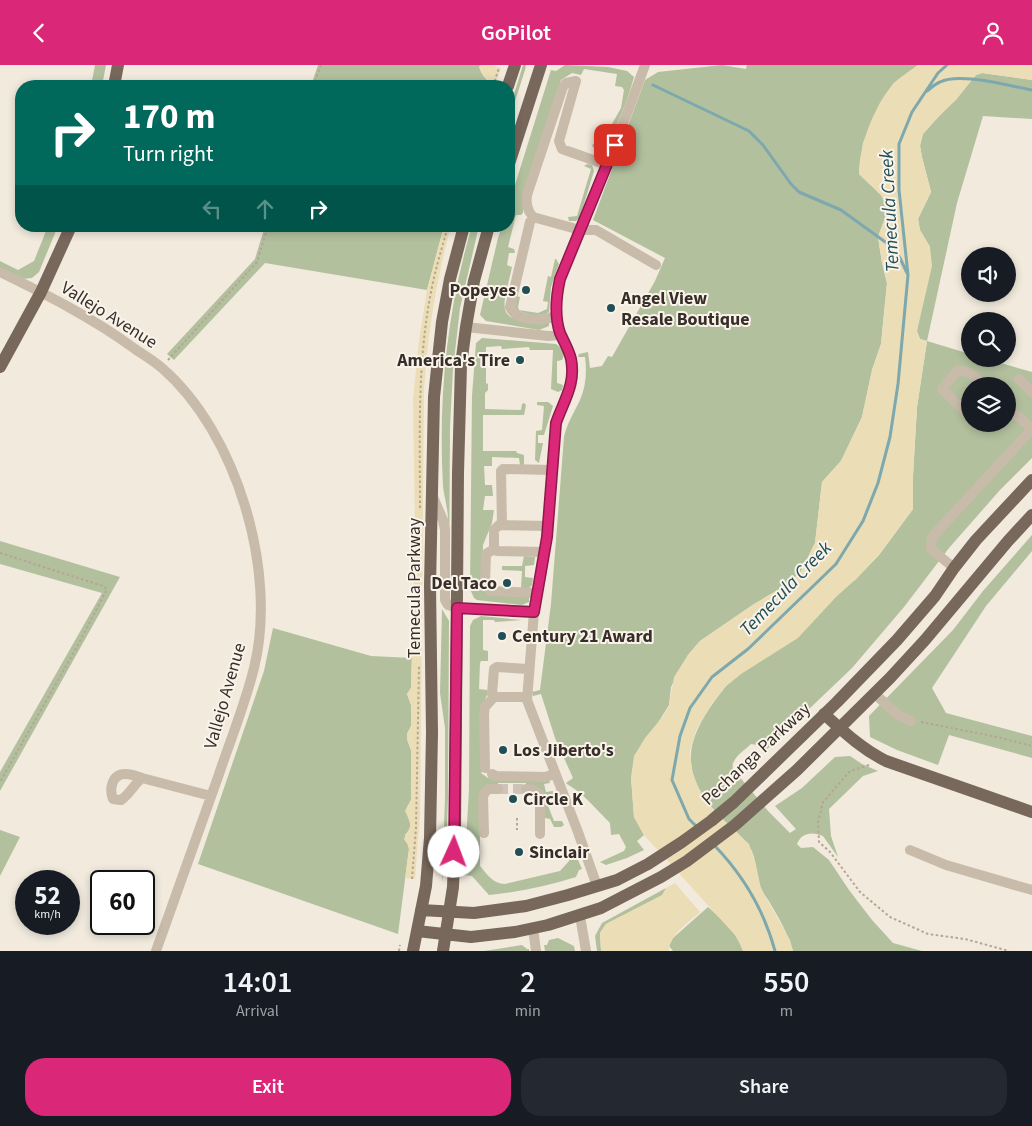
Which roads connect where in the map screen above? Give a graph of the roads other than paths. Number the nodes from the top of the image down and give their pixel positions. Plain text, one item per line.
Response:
1 (118, 65) edge
2 (515, 65) edge
3 (541, 65) edge
4 (645, 65) edge
5 (115, 80) edge
6 (510, 80) edge
7 (515, 145) edge
8 (607, 165) junction
9 (533, 217) junction
10 (580, 230) junction
11 (68, 232) edge
12 (462, 232) edge
13 (487, 232) edge
14 (656, 265) dead end
15 (0, 272) edge
16 (41, 292) junction
17 (556, 316) junction
18 (466, 327) junction
19 (561, 335) junction
20 (0, 367) edge
21 (975, 377) edge
22 (1019, 379) dead end
23 (1032, 392) edge
24 (961, 407) edge
25 (1016, 414) edge
26 (552, 470) junction
27 (1032, 480) edge
28 (433, 497) junction
29 (1032, 515) edge
30 (502, 525) junction
31 (548, 526) junction
32 (494, 549) junction
33 (544, 552) junction
34 (954, 568) junction
35 (537, 593) junction
36 (457, 608) junction
37 (534, 612) junction
38 (528, 669) junction
39 (875, 694) junction
40 (494, 697) junction
41 (527, 697) junction
42 (824, 714) junction
43 (911, 721) road end
44 (839, 728) junction
45 (555, 774) junction
46 (142, 778) dead end
47 (498, 789) tunnel mouth
48 (526, 789) dead end
49 (211, 796) junction
50 (1032, 812) edge
51 (484, 833) dead end
52 (540, 834) dead end
53 (910, 851) dead end
54 (597, 886) junction
55 (1032, 890) edge
56 (421, 910) junction
57 (450, 912) junction
58 (580, 916) junction
59 (533, 928) junction
60 (417, 931) junction
61 (447, 935) junction
62 (156, 951) edge
63 (413, 951) edge
64 (443, 951) edge
65 (536, 951) edge
66 (586, 951) edge

1 - 5 main road
2 - 6 main road
3 - 7 main road
4 - 8 street
8 - 9 street
8 - 10 street
9 - 10 street
9 - 17 street
10 - 14 street
10 - 17 street
11 - 16 main road
12 - 28 main road, Temecula Parkway
13 - 18 main road
15 - 16 street, Vallejo Avenue
16 - 20 main road
16 - 49 street, Vallejo Avenue
17 - 19 street
18 - 19 street
18 - 36 main road
19 - 26 street
21 - 24 street
22 - 23 street
25 - 34 street
26 - 30 street
26 - 31 street
27 - 34 main road, Pechanga Parkway
28 - 36 street
28 - 56 main road, Temecula Parkway
29 - 39 main road
30 - 31 street
30 - 32 street
31 - 33 street
32 - 33 street
32 - 35 street
33 - 35 street
34 - 42 main road, Pechanga Parkway
35 - 37 street
36 - 37 street
36 - 57 main road
37 - 38 street
38 - 40 street
38 - 41 street
39 - 43 street
39 - 44 main road
40 - 41 street
40 - 45 street
41 - 45 street
42 - 44 main road
42 - 54 main road, Pechanga Parkway
44 - 50 main road
44 - 58 main road
45 - 54 street
46 - 49 street
47 - 51 street
48 - 52 street
49 - 62 street, Vallejo Avenue
53 - 55 street
54 - 57 main road, Pechanga Parkway
56 - 57 main road, Pechanga Parkway
56 - 60 main road, Temecula Parkway
57 - 61 main road
58 - 59 main road
58 - 66 street
59 - 61 main road
59 - 65 street
60 - 61 main road
60 - 63 main road, Temecula Parkway
61 - 64 main road

